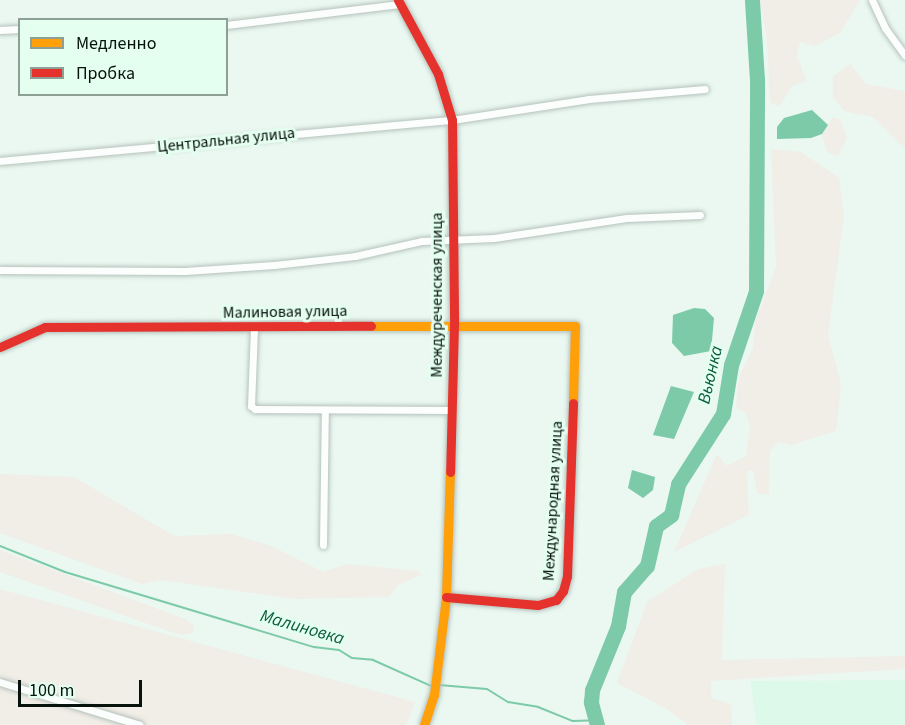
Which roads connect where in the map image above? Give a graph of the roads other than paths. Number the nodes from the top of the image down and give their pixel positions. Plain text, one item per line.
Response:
1 (872, 0) edge
2 (399, 2) edge
3 (228, 26) edge
4 (18, 29) edge
5 (0, 30) edge
6 (905, 56) edge
7 (705, 89) dead end
8 (452, 120) junction
9 (0, 161) edge
10 (700, 215) dead end
11 (452, 238) junction
12 (0, 270) edge
13 (454, 324) junction
14 (575, 326) joint
15 (254, 328) junction
16 (0, 347) edge
17 (325, 410) junction
18 (451, 410) junction
19 (323, 545) dead end
20 (446, 597) junction
21 (0, 682) edge
22 (140, 725) edge
23 (424, 725) edge

1 - 6 street
2 - 3 street
2 - 8 street, Междуреченская улица
4 - 5 street
7 - 8 street, Центральная улица
8 - 9 street, Центральная улица
8 - 11 street, Междуреченская улица
10 - 11 street
11 - 12 street
11 - 13 street, Междуреченская улица
13 - 14 street, Малиновая улица
13 - 15 street, Малиновая улица
13 - 18 street, Междуреченская улица
14 - 20 street, Международная улица
15 - 16 street, Малиновая улица
15 - 17 street
17 - 18 street
17 - 19 street
18 - 20 street, Междуреченская улица
20 - 23 street, Междуреченская улица
21 - 22 street

